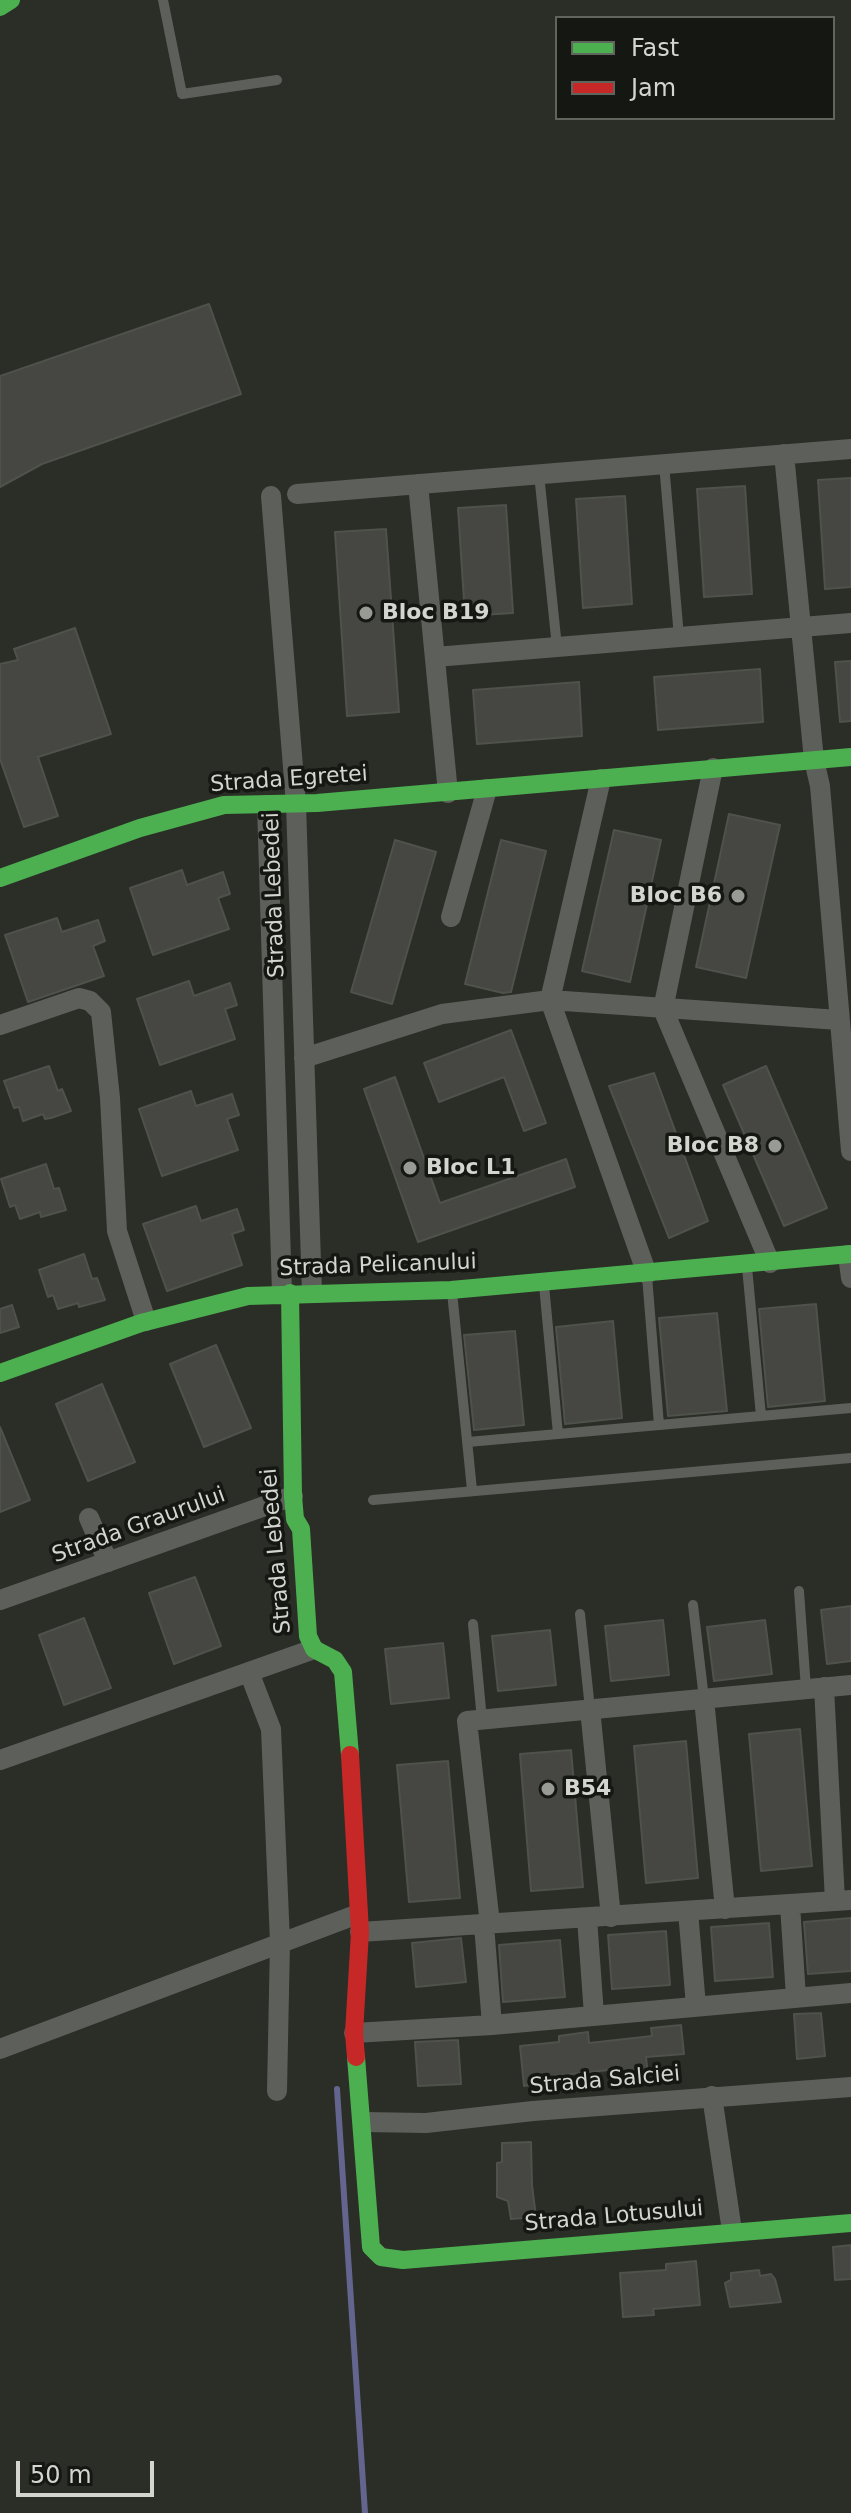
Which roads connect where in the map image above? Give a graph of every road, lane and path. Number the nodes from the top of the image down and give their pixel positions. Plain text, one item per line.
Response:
1 (11, 0) edge
2 (163, 0) edge
3 (0, 7) edge
4 (277, 80) dead end
5 (851, 449) edge
6 (784, 454) junction
7 (664, 464) junction
8 (539, 474) junction
9 (418, 484) junction
10 (297, 494) dead end
11 (271, 496) dead end
12 (851, 623) edge
13 (800, 628) junction
14 (679, 637) junction
15 (557, 647) junction
16 (435, 657) junction
17 (851, 757) edge
18 (814, 760) junction
19 (713, 768) junction
20 (601, 779) junction
21 (487, 789) junction
22 (448, 793) junction
23 (296, 804) junction
24 (267, 805) junction
25 (0, 878) edge
26 (451, 917) dead end
27 (550, 1000) junction
28 (663, 1009) junction
29 (839, 1020) junction
30 (0, 1025) edge
31 (304, 1058) junction
32 (851, 1151) edge
33 (850, 1254) edge
34 (770, 1263) junction
35 (746, 1265) junction
36 (647, 1274) junction
37 (851, 1278) edge
38 (543, 1282) junction
39 (451, 1290) junction
40 (286, 1293) junction
41 (312, 1293) junction
42 (146, 1321) junction
43 (0, 1373) edge
44 (851, 1408) edge
45 (761, 1416) junction
46 (659, 1425) junction
47 (558, 1434) junction
48 (468, 1442) junction
49 (851, 1458) edge
50 (472, 1490) junction
51 (293, 1496) junction
52 (373, 1500) dead end
53 (89, 1518) dead end
54 (108, 1562) junction
55 (799, 1591) dead end
56 (0, 1600) edge
57 (693, 1605) dead end
58 (580, 1614) dead end
59 (473, 1624) dead end
60 (314, 1649) junction
61 (249, 1672) junction
62 (851, 1685) edge
63 (815, 1688) junction
64 (704, 1699) junction
65 (590, 1709) junction
66 (482, 1720) junction
67 (0, 1760) edge
68 (843, 1901) edge
69 (790, 1905) junction
70 (725, 1909) junction
71 (688, 1911) junction
72 (611, 1917) junction
73 (587, 1918) junction
74 (359, 1923) junction
75 (487, 1925) junction
76 (280, 1942) junction
77 (851, 1993) edge
78 (796, 1997) junction
79 (696, 2006) junction
80 (594, 2015) junction
81 (492, 2025) junction
82 (354, 2033) junction
83 (0, 2049) edge
84 (851, 2087) edge
85 (277, 2091) dead end
86 (712, 2096) junction
87 (363, 2122) junction
88 (851, 2223) edge
89 (732, 2231) junction
90 (381, 2257) joint

1 - 3 street
2 - 4 lane
5 - 6 street
6 - 7 street
6 - 13 street
7 - 8 street
7 - 14 lane
8 - 9 street
8 - 15 lane
9 - 10 street
9 - 16 street
11 - 23 street, Strada Lebedei
12 - 13 street
13 - 14 street
13 - 18 street
14 - 15 street
15 - 16 street
16 - 22 street
17 - 18 street, Strada Egretei
18 - 19 street, Strada Egretei
18 - 29 street
19 - 20 street, Strada Egretei
19 - 28 street
20 - 21 street, Strada Egretei
20 - 27 street
21 - 22 street, Strada Egretei
21 - 26 street
22 - 23 street, Strada Egretei
23 - 24 street, Strada Egretei
23 - 31 street, Strada Lebedei
24 - 25 street, Strada Egretei
24 - 40 street, Strada Lebedei
27 - 28 street
27 - 31 street
27 - 36 street
28 - 29 street
28 - 34 street
29 - 32 street
30 - 42 street
31 - 41 street, Strada Lebedei
33 - 34 street, Strada Pelicanului
33 - 37 street
34 - 35 street, Strada Pelicanului
35 - 36 street, Strada Pelicanului
35 - 45 lane
36 - 38 street, Strada Pelicanului
36 - 46 lane
38 - 39 street, Strada Pelicanului
38 - 47 lane
39 - 41 street, Strada Pelicanului
39 - 48 lane
40 - 41 street, Strada Pelicanului
40 - 42 street, Strada Pelicanului
40 - 51 street, Strada Lebedei
42 - 43 street, Strada Pelicanului
44 - 45 lane
45 - 46 lane
46 - 47 lane
47 - 48 lane
48 - 50 lane
49 - 50 lane
50 - 52 lane
51 - 54 street, Strada Graurului
51 - 60 street, Strada Lebedei
53 - 54 street
54 - 56 street, Strada Graurului
55 - 63 lane
57 - 64 lane
58 - 65 lane
59 - 66 lane
60 - 61 street
60 - 74 street, Strada Lebedei
61 - 67 street
61 - 76 street
62 - 63 street
63 - 64 street
63 - 68 street
64 - 65 street
64 - 70 street
65 - 66 street
65 - 72 street
66 - 75 street
68 - 69 street
69 - 70 street
69 - 78 street
70 - 71 street
71 - 72 street
71 - 79 street
72 - 73 street
73 - 75 street
73 - 80 street
74 - 75 street
74 - 76 street
74 - 82 street, Strada Lebedei
75 - 81 street
76 - 83 street
76 - 85 street
77 - 78 street
78 - 79 street
79 - 80 street
80 - 81 street
81 - 82 street
82 - 87 street, Strada Lebedei
84 - 86 street, Strada Salciei
86 - 87 street, Strada Salciei
86 - 89 street
87 - 90 street, Strada Lebedei
88 - 89 street, Strada Lotusului
89 - 90 street, Strada Lotusului

